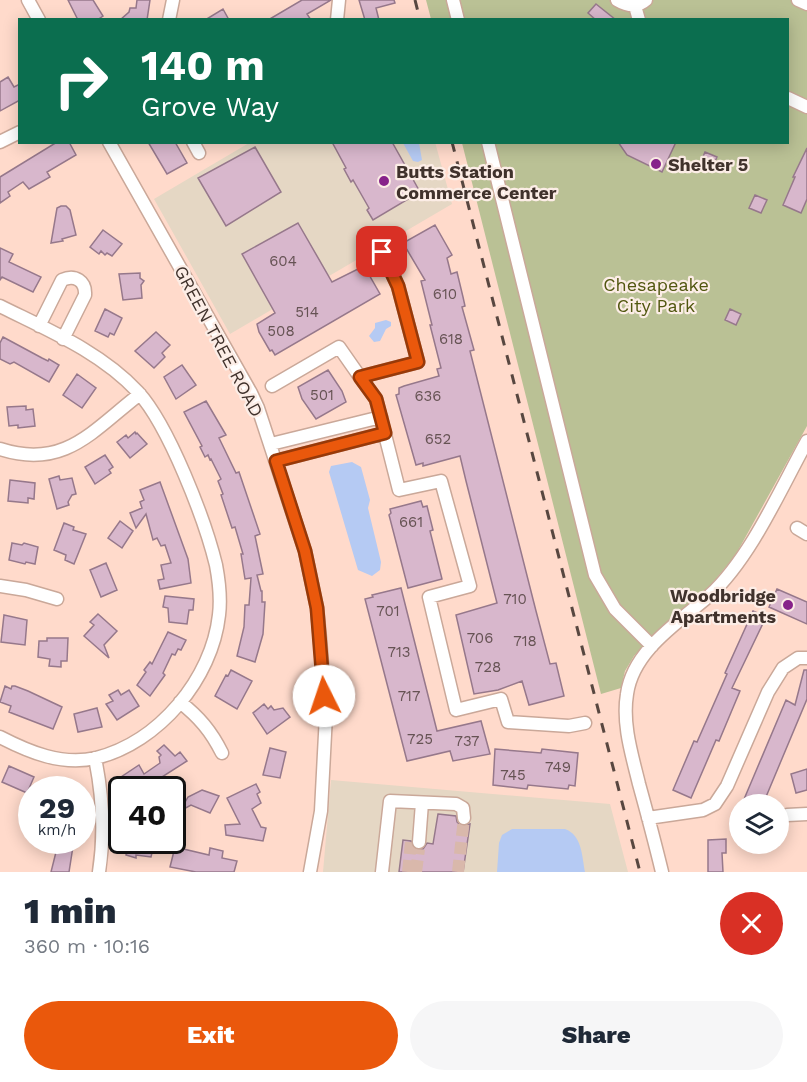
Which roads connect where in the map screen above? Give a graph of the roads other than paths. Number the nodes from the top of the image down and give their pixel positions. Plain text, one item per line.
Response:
1 (27, 0) edge
2 (173, 0) edge
3 (339, 0) edge
4 (453, 0) edge
5 (617, 0) edge
6 (646, 0) edge
7 (798, 0) edge
8 (807, 4) edge
9 (635, 6) junction
10 (38, 18) edge
11 (170, 18) edge
12 (336, 18) edge
13 (458, 18) edge
14 (638, 18) edge
15 (789, 98) edge
16 (807, 107) edge
17 (18, 133) edge
18 (0, 142) edge
19 (110, 144) edge
20 (488, 144) edge
21 (382, 252) dead end
22 (0, 306) edge
23 (39, 326) junction
24 (63, 339) junction
25 (360, 377) junction
26 (272, 386) dead end
27 (140, 394) junction
28 (381, 417) junction
29 (385, 433) junction
30 (271, 444) junction
31 (806, 446) edge
32 (0, 449) edge
33 (276, 461) junction
34 (0, 586) edge
35 (57, 599) dead end
36 (652, 646) junction
37 (807, 658) edge
38 (180, 702) junction
39 (585, 723) dead end
40 (0, 737) edge
41 (222, 753) dead end
42 (95, 758) junction
43 (422, 803) junction
44 (807, 814) edge
45 (789, 815) edge
46 (464, 818) dead end
47 (648, 818) junction
48 (419, 842) tunnel mouth
49 (383, 866) edge
50 (99, 872) edge
51 (310, 872) edge
52 (662, 872) edge

1 - 10 street
2 - 11 street
3 - 12 street
4 - 13 street
5 - 9 street
6 - 9 street
7 - 8 street
9 - 14 street
15 - 16 street
17 - 18 street
19 - 30 street, GREEN TREE ROAD
20 - 36 street
21 - 25 street
22 - 23 street
23 - 24 street
23 - 24 street
24 - 27 street
25 - 26 street
25 - 28 street
27 - 32 street
27 - 38 street
28 - 29 street
28 - 30 street
29 - 33 street
29 - 39 street
30 - 33 street, GREEN TREE ROAD
31 - 36 street
33 - 51 street, GREEN TREE ROAD
34 - 35 street
36 - 47 street
37 - 47 street
38 - 41 street
38 - 42 street
40 - 42 street
42 - 50 street
43 - 46 street
43 - 48 street
43 - 49 street
44 - 45 street
47 - 52 street

